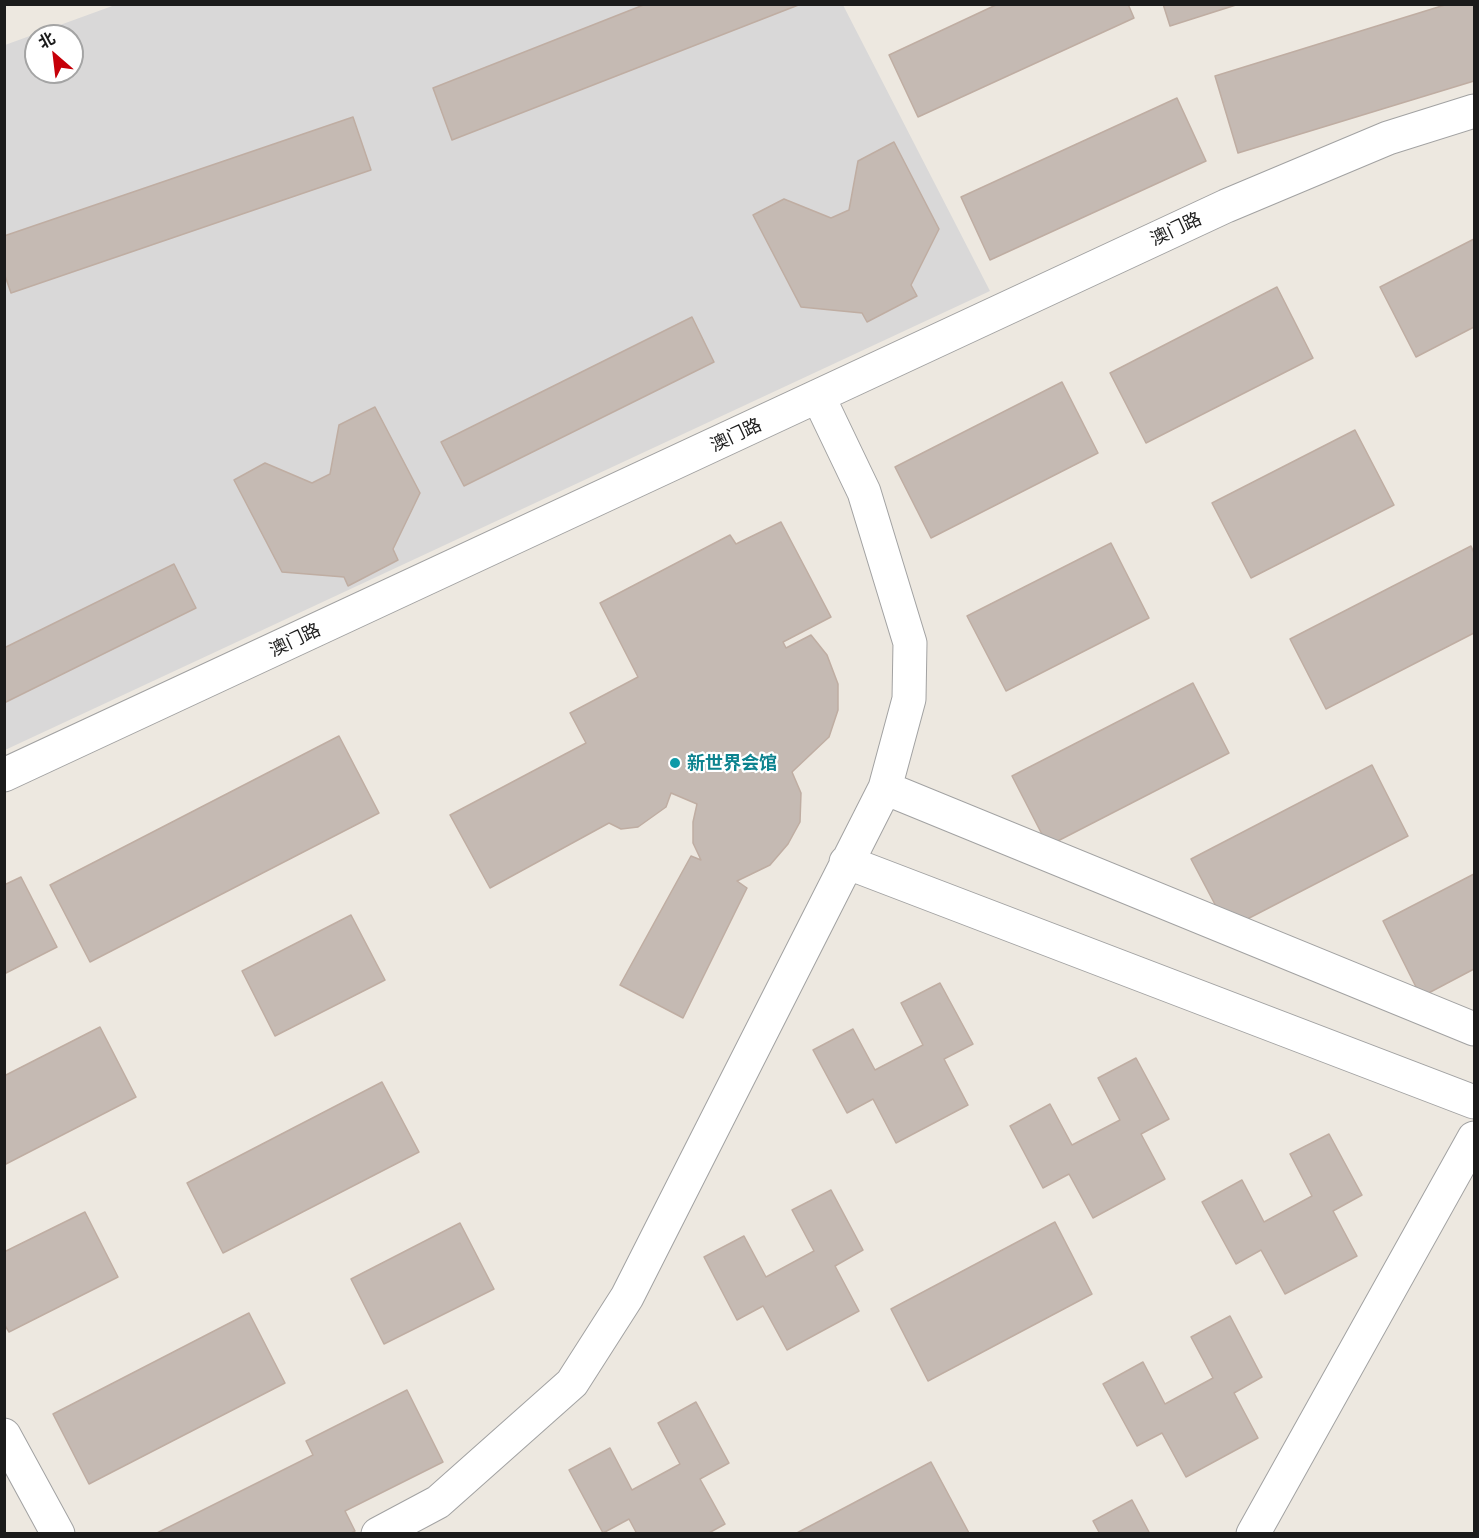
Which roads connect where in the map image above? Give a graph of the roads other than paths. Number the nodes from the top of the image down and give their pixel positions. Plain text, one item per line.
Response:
1 (1474, 111) edge
2 (819, 396) junction
3 (4, 775) edge
4 (885, 788) junction
5 (846, 862) junction
6 (1474, 1029) edge
7 (1474, 1102) edge
8 (1474, 1138) edge
9 (4, 1435) edge
10 (58, 1533) edge
11 (378, 1533) edge
12 (1253, 1533) edge

1 - 2 street, 澳门路
2 - 3 street, 澳门路
2 - 4 street
4 - 5 street
4 - 6 street
5 - 7 street
5 - 11 street
8 - 12 street
9 - 10 street

